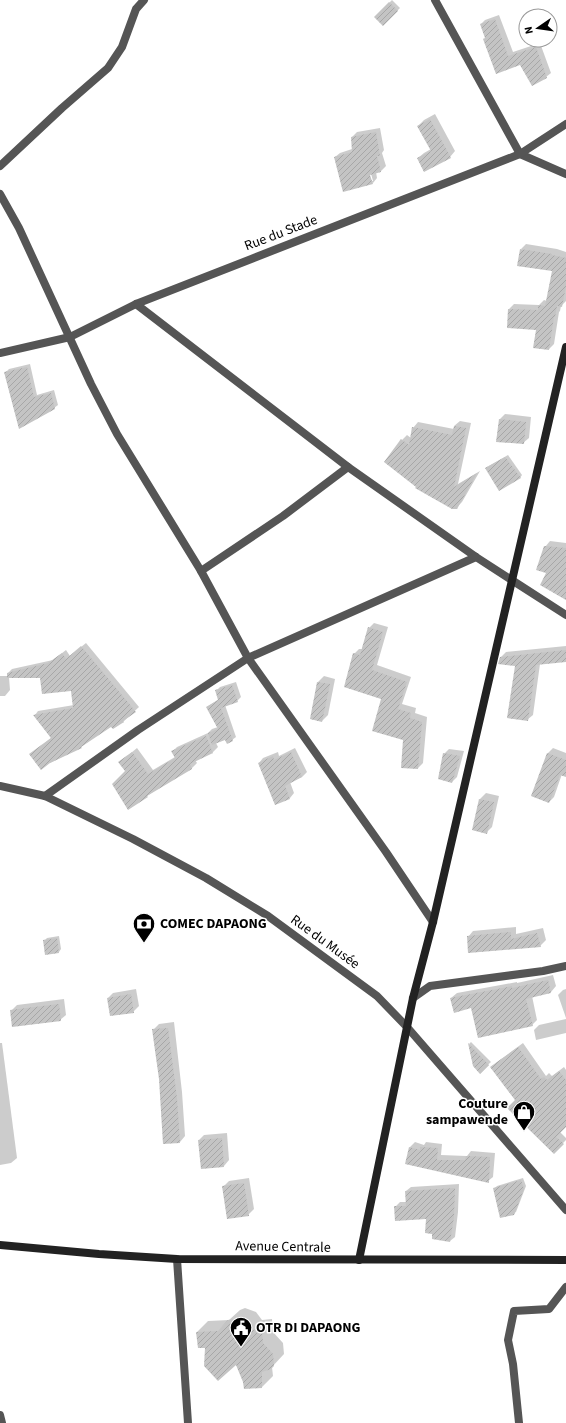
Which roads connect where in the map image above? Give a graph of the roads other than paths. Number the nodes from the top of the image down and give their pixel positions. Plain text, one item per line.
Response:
1 (144, 0) edge
2 (435, 0) edge
3 (566, 124) edge
4 (520, 154) junction
5 (0, 166) edge
6 (566, 174) edge
7 (0, 194) edge
8 (136, 304) junction
9 (70, 337) junction
10 (566, 347) edge
11 (0, 353) edge
12 (348, 467) junction
13 (476, 557) junction
14 (201, 571) junction
15 (512, 580) junction
16 (566, 615) edge
17 (248, 658) junction
18 (0, 786) edge
19 (45, 796) junction
20 (433, 922) junction
21 (566, 966) edge
22 (413, 998) junction
23 (407, 1027) junction
24 (566, 1210) edge
25 (0, 1245) edge
26 (10, 1245) junction
27 (0, 1251) edge
28 (177, 1259) junction
29 (359, 1260) junction
30 (566, 1260) edge
31 (566, 1287) edge
32 (0, 1415) edge
33 (2, 1423) edge
34 (188, 1423) edge
35 (519, 1423) edge

1 - 5 street
2 - 4 street
3 - 4 street, Rue du Stade
4 - 6 street
4 - 8 street, Rue du Stade
7 - 9 street
8 - 9 street, Rue du Stade
8 - 12 street
9 - 11 street, Rue du Stade
9 - 14 street
10 - 15 street
12 - 13 street
12 - 14 street
13 - 15 street
13 - 17 street
14 - 17 street
15 - 16 street
15 - 20 street
17 - 19 street
17 - 20 street
18 - 19 street, Rue du Musée
19 - 23 street, Rue du Musée
20 - 22 street
21 - 22 street
22 - 23 street
23 - 24 street, Rue du Musée
23 - 29 street
25 - 26 street, Avenue Centrale
26 - 27 street
26 - 28 street, Avenue Centrale
28 - 29 street, Avenue Centrale
28 - 34 street
29 - 30 street, Avenue Centrale
31 - 35 street
32 - 33 street

